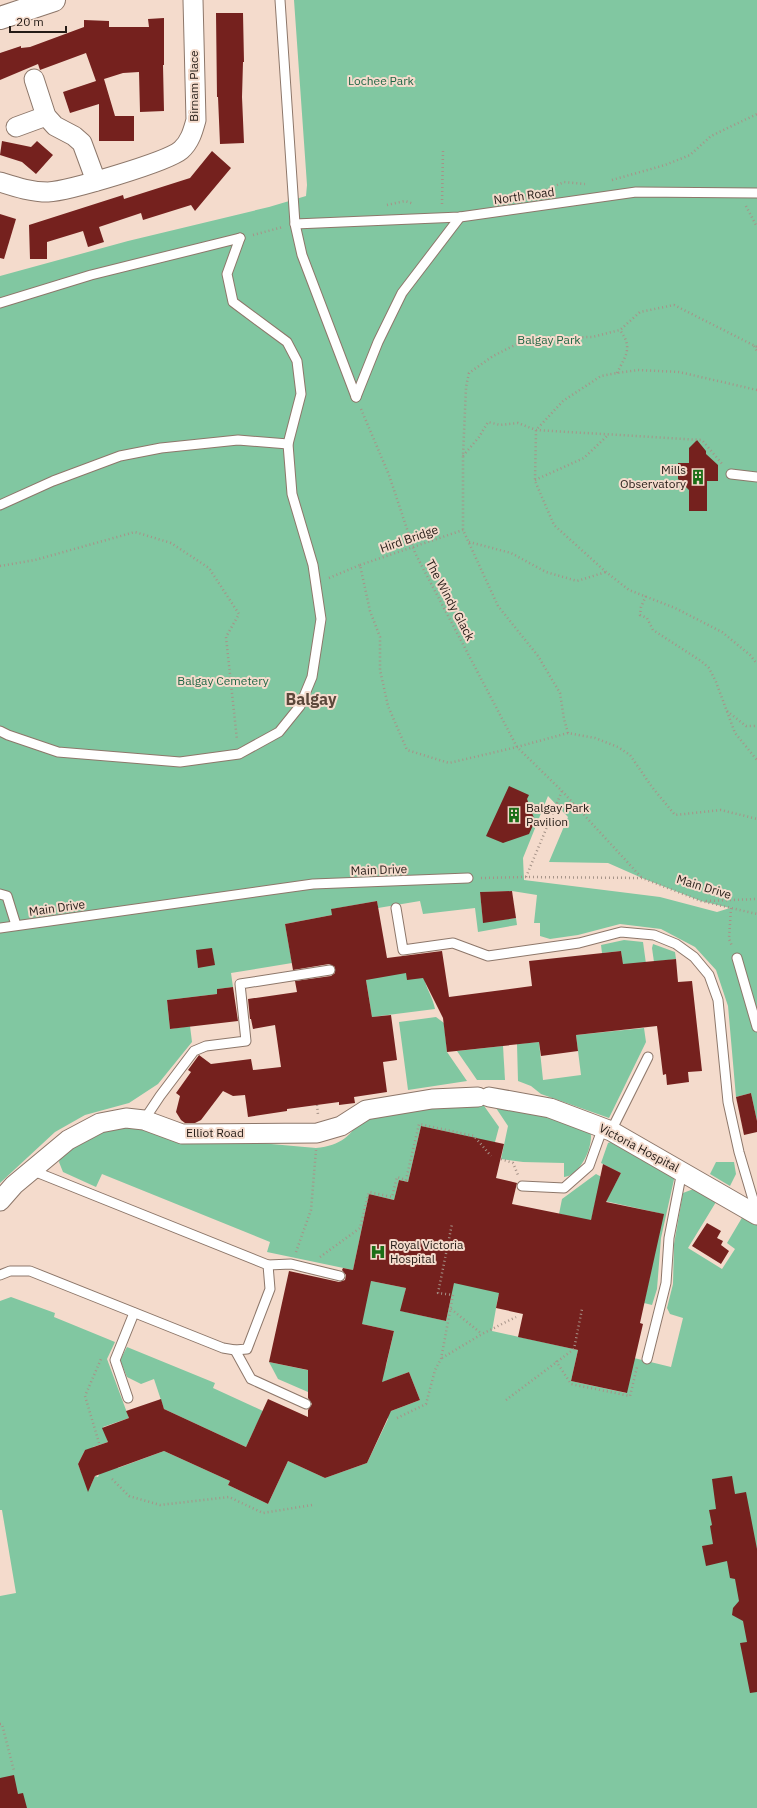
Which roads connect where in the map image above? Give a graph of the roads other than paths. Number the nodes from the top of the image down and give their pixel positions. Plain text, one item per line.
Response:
1 (54, 0) edge
2 (193, 0) edge
3 (280, 0) edge
4 (0, 18) edge
5 (34, 79) dead end
6 (46, 116) junction
7 (16, 127) dead end
8 (96, 181) junction
9 (0, 182) edge
10 (757, 193) edge
11 (460, 217) junction
12 (295, 224) junction
13 (0, 303) edge
14 (288, 444) junction
15 (731, 474) road end
16 (757, 477) edge
17 (0, 505) edge
18 (0, 731) edge
19 (468, 878) road end
20 (0, 894) edge
21 (396, 908) dead end
22 (16, 925) junction
23 (0, 928) edge
24 (737, 958) road end
25 (330, 970) dead end
26 (757, 1027) edge
27 (648, 1057) dead end
28 (144, 1120) junction
29 (607, 1129) junction
30 (317, 1133) joint
31 (32, 1170) junction
32 (682, 1170) junction
33 (522, 1186) road end
34 (0, 1201) edge
35 (757, 1214) edge
36 (268, 1265) junction
37 (0, 1275) edge
38 (340, 1276) dead end
39 (134, 1313) junction
40 (236, 1350) junction
41 (647, 1359) road end
42 (128, 1398) dead end
43 (306, 1404) dead end

1 - 4 street
2 - 8 street, Birnam Place
3 - 12 lane
5 - 6 street
6 - 7 street
6 - 8 street
8 - 9 street, Birnam Place
10 - 11 lane, North Road
11 - 12 lane, North Road
11 - 12 lane
13 - 14 lane
14 - 17 lane
14 - 18 lane
15 - 16 lane
19 - 22 lane, Main Drive
20 - 22 lane
21 - 35 lane
22 - 23 lane, Main Drive
24 - 26 lane
25 - 28 lane
27 - 29 lane
28 - 30 street, Elliot Road
28 - 31 street, Elliot Road
29 - 30 street, Victoria Hospital
29 - 32 street, Victoria Hospital
29 - 33 lane
31 - 34 street, Elliot Road
31 - 36 lane
32 - 35 street, Victoria Hospital
32 - 41 lane
36 - 38 lane
36 - 40 lane
37 - 39 lane
39 - 40 lane
39 - 42 lane
40 - 43 lane

